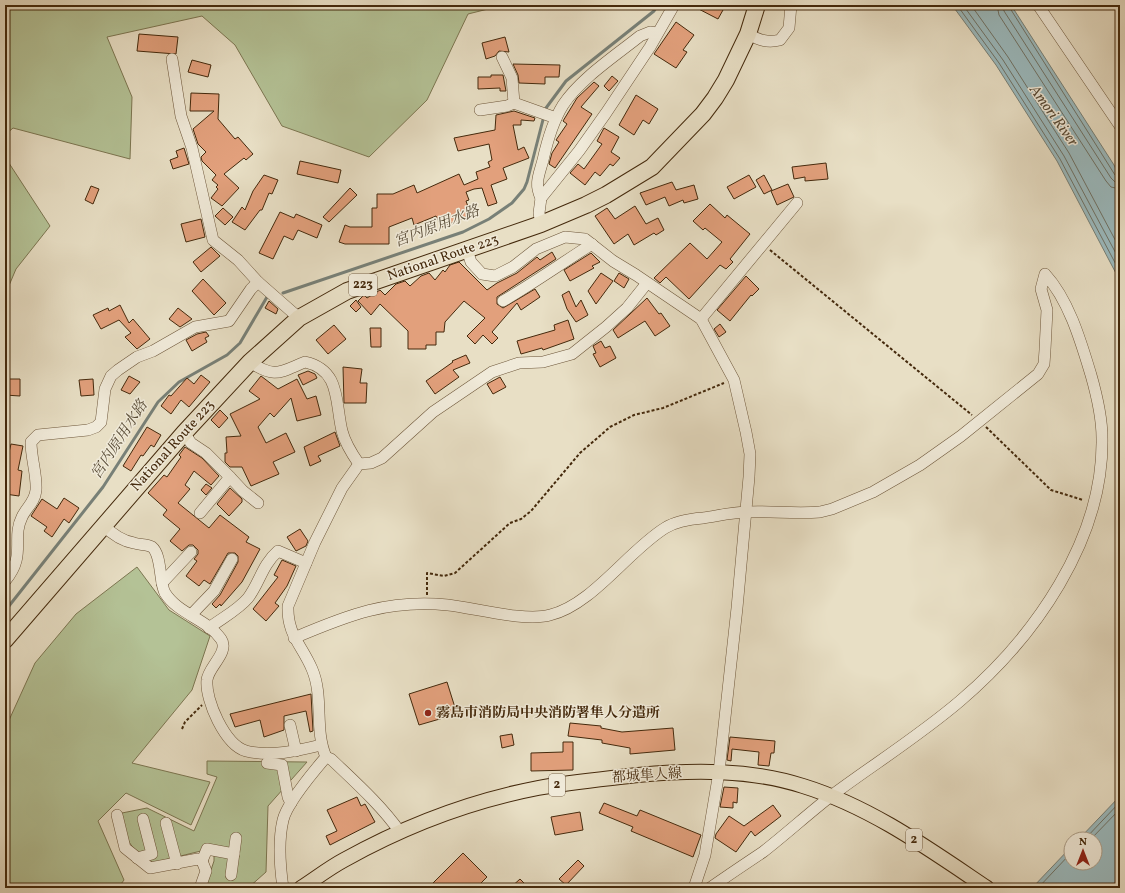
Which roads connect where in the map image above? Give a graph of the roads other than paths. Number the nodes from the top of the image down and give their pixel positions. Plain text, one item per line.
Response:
1 (674, 5) edge
2 (757, 5) edge
3 (791, 5) edge
4 (1038, 5) edge
5 (657, 33) junction
6 (748, 34) junction
7 (502, 57) dead end
8 (172, 59) dead end
9 (514, 103) junction
10 (480, 110) dead end
11 (554, 117) junction
12 (1120, 126) edge
13 (541, 198) junction
14 (797, 204) dead end
15 (541, 224) junction
16 (592, 244) junction
17 (467, 250) junction
18 (258, 282) junction
19 (647, 283) junction
20 (503, 301) dead end
21 (299, 318) junction
22 (701, 319) junction
23 (250, 362) junction
24 (184, 433) junction
25 (359, 464) junction
26 (230, 477) junction
27 (258, 503) dead end
28 (746, 512) junction
29 (200, 513) dead end
30 (103, 525) junction
31 (191, 552) dead end
32 (232, 559) dead end
33 (306, 563) junction
34 (5, 581) edge
35 (162, 583) junction
36 (191, 616) junction
37 (209, 628) junction
38 (294, 638) junction
39 (5, 640) edge
40 (290, 725) dead end
41 (321, 745) junction
42 (296, 751) junction
43 (326, 756) junction
44 (267, 763) dead end
45 (719, 772) junction
46 (834, 797) junction
47 (291, 803) junction
48 (117, 815) dead end
49 (143, 819) dead end
50 (166, 823) dead end
51 (400, 832) junction
52 (236, 838) dead end
53 (234, 854) junction
54 (137, 858) junction
55 (202, 861) junction
56 (177, 864) junction
57 (231, 876) dead end
58 (200, 888) edge
59 (283, 888) edge
60 (301, 888) edge
61 (694, 888) edge
62 (710, 888) edge
63 (987, 888) edge

1 - 5 street
2 - 6 highway, National Route 223 / 223
3 - 6 street
4 - 12 street
5 - 11 street
5 - 13 street
6 - 15 highway, National Route 223 / 223
7 - 9 street
8 - 18 street
9 - 10 street
9 - 11 street
11 - 13 street
13 - 15 street
14 - 22 street
15 - 17 highway, National Route 223 / 223
16 - 17 street
16 - 19 street
16 - 20 street
17 - 21 highway, National Route 223 / 223
18 - 21 street
18 - 34 street
19 - 22 street
19 - 25 street
21 - 23 highway, National Route 223 / 223
22 - 28 street
23 - 24 highway, National Route 223 / 223
23 - 25 street
24 - 26 street
24 - 30 highway, National Route 223 / 223
25 - 33 street
26 - 27 street
26 - 29 street
28 - 38 street
28 - 45 street
28 - 46 street
30 - 35 street
30 - 39 highway, National Route 223 / 223
31 - 35 street
32 - 36 street
33 - 37 street
33 - 38 street
35 - 36 street
36 - 37 street
37 - 42 street
38 - 41 street
40 - 42 street
41 - 42 street
41 - 43 street
43 - 47 street
43 - 51 street
44 - 47 street
45 - 46 main road, 都城隼人線 / 2
45 - 51 main road, 都城隼人線 / 2
45 - 61 street
46 - 62 street
46 - 63 main road, 都城隼人線 / 2
47 - 59 street
48 - 54 street
49 - 54 street
50 - 56 street
51 - 60 main road, 都城隼人線 / 2
52 - 53 street
53 - 55 street
53 - 57 street
54 - 56 street
55 - 56 street
55 - 58 street

